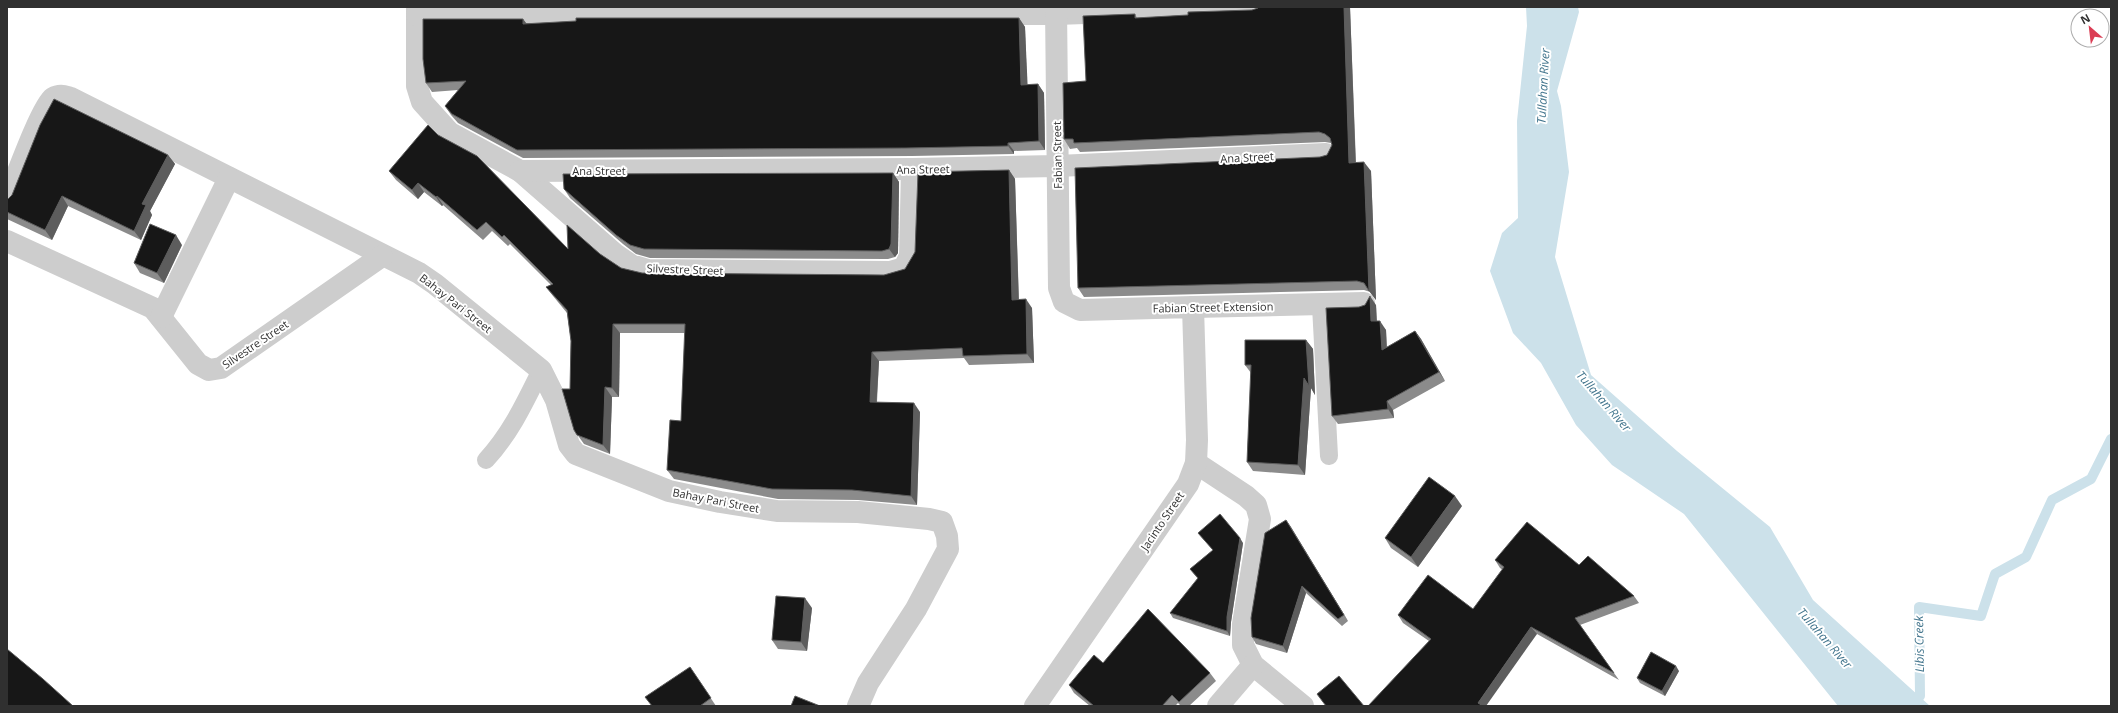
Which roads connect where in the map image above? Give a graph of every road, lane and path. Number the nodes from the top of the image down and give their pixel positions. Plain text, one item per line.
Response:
1 (1258, 7) edge
2 (1056, 10) edge
3 (417, 11) edge
4 (1326, 154) edge
5 (1057, 166) junction
6 (912, 169) junction
7 (520, 170) junction
8 (229, 178) junction
9 (7, 200) edge
10 (7, 241) edge
11 (382, 256) junction
12 (1064, 302) joint
13 (1364, 304) edge
14 (1321, 306) junction
15 (1193, 307) junction
16 (161, 317) junction
17 (541, 370) junction
18 (1329, 456) dead end
19 (486, 460) dead end
20 (1196, 463) junction
21 (1254, 665) junction
22 (858, 706) edge
23 (1035, 706) edge
24 (1218, 706) edge
25 (1303, 706) edge

1 - 2 street
2 - 3 street
2 - 5 street, Fabian Street
3 - 7 street, Silvestre Street
4 - 5 street, Ana Street
5 - 6 street, Ana Street
5 - 12 street, Fabian Street
6 - 7 street, Ana Street
6 - 7 street, Silvestre Street
8 - 9 street, Bahay Pari Street
8 - 11 street, Bahay Pari Street
8 - 16 street
10 - 16 street, Silvestre Street
11 - 16 street, Silvestre Street
11 - 17 street, Bahay Pari Street
12 - 15 street, Fabian Street Extension
13 - 14 street, Fabian Street Extension
14 - 15 street, Fabian Street Extension
14 - 18 lane
15 - 20 street, Jacinto Street
17 - 19 lane
17 - 22 street, Bahay Pari Street
20 - 21 street
20 - 23 street, Jacinto Street
21 - 24 street
21 - 25 street

